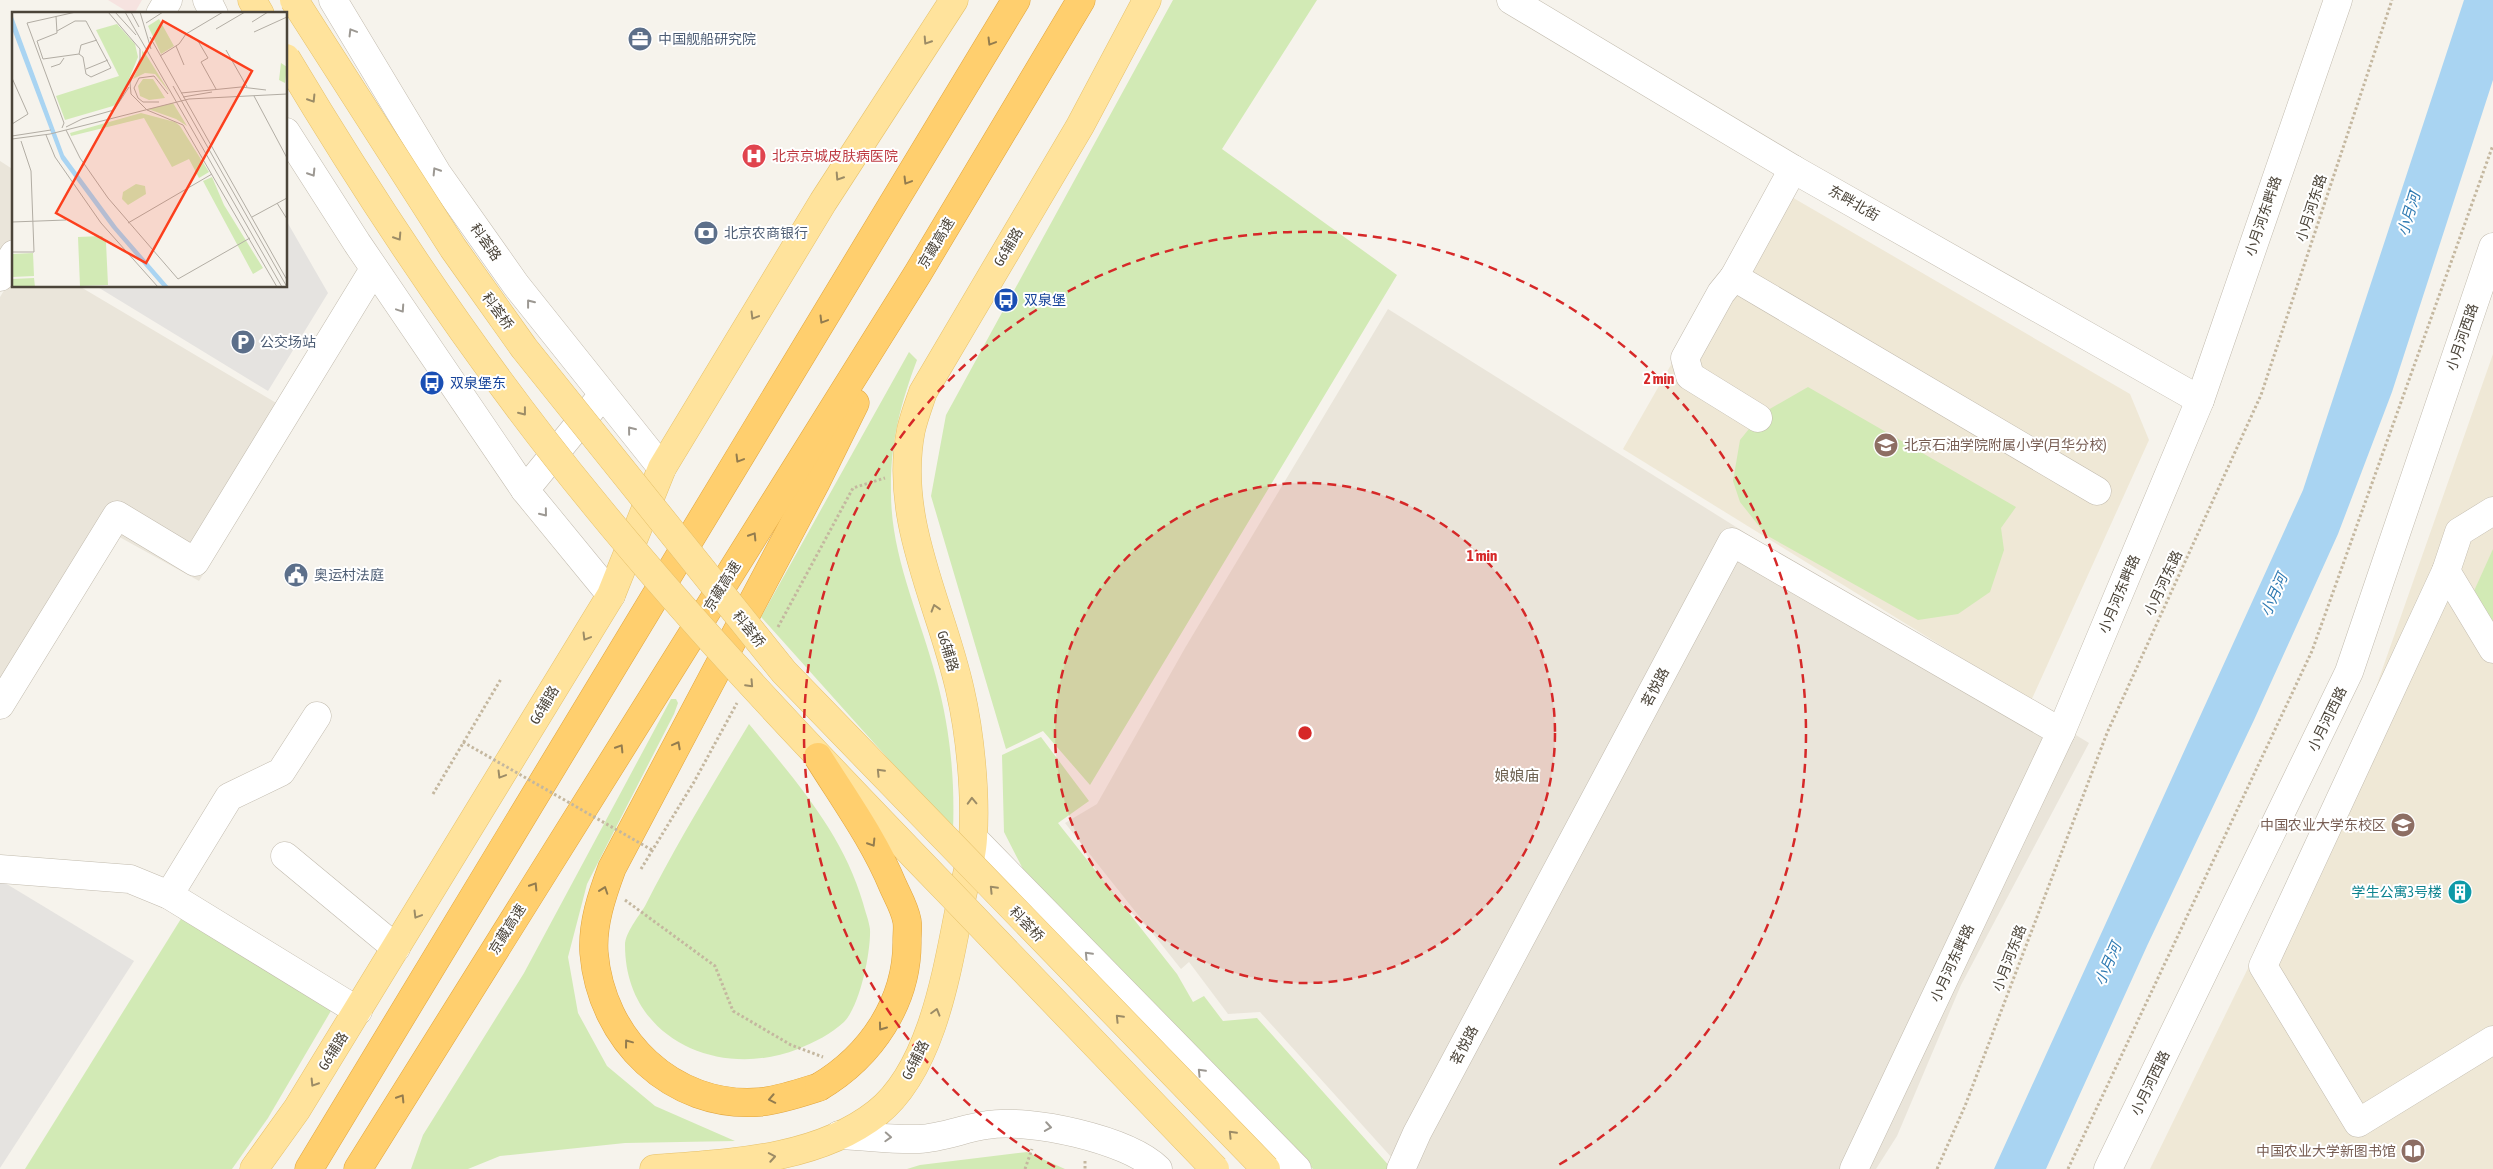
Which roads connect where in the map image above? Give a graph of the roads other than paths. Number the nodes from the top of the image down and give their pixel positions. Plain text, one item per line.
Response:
1 (168, 0) edge
2 (207, 0) edge
3 (294, 0) edge
4 (333, 0) edge
5 (954, 0) edge
6 (1016, 0) edge
7 (1081, 0) edge
8 (1147, 0) edge
9 (1512, 0) edge
10 (2338, 0) edge
11 (161, 12) edge
12 (213, 12) edge
13 (288, 61) edge
14 (288, 135) edge
15 (1793, 169) junction
16 (2493, 246) edge
17 (12, 257) edge
18 (374, 268) junction
19 (918, 273) junction
20 (0, 277) edge
21 (1734, 277) junction
22 (603, 395) junction
23 (2200, 400) junction
24 (1758, 418) dead end
25 (662, 468) junction
26 (525, 490) junction
27 (2097, 492) dead end
28 (2493, 511) edge
29 (2446, 572) junction
30 (611, 595) junction
31 (2493, 649) edge
32 (0, 704) edge
33 (317, 716) dead end
34 (2061, 732) junction
35 (818, 757) junction
36 (973, 838) junction
37 (285, 856) dead end
38 (0, 869) edge
39 (169, 896) junction
40 (396, 948) junction
41 (358, 1011) junction
42 (2493, 1040) edge
43 (384, 1126) junction
44 (332, 1131) junction
45 (839, 1135) junction
46 (254, 1169) edge
47 (298, 1169) edge
48 (309, 1169) edge
49 (358, 1169) edge
50 (375, 1169) edge
51 (654, 1169) edge
52 (1158, 1169) edge
53 (1215, 1169) edge
54 (1266, 1169) edge
55 (1297, 1169) edge
56 (1401, 1169) edge
57 (1854, 1169) edge
58 (2108, 1169) edge

1 - 11 street
2 - 12 street
54 -> 3 main road, 科荟桥, bridge
22 -> 4 street, 科荟路
5 -> 25 main road, G6辅路
6 -> 44 highway
7 - 19 highway, 京藏高速
36 -> 8 main road, G6辅路
9 - 15 street, 东畔北街
10 - 23 street, 小月河东畔路
13 -> 35 main road, bridge
14 -> 18 street
15 - 21 street
15 - 23 street, 东畔北街
16 - 58 street, 小月河西路
17 - 20 street
18 -> 26 street
18 - 32 street
35 -> 19 highway, bridge
43 -> 19 highway, 京藏高速
21 - 24 street
21 - 27 street
25 -> 22 street, 科荟路
22 - 26 street
23 - 34 street, 小月河东畔路
25 - 30 main road, G6辅路
26 -> 30 street
28 - 29 street
29 - 31 street
29 - 42 street
30 -> 40 main road, G6辅路
33 - 39 street
34 - 56 street, 茗悦路
34 - 57 street, 小月河东畔路
35 - 53 main road, bridge
45 -> 36 main road, G6辅路
55 -> 36 street
37 - 40 street
38 - 39 street
39 - 41 street
40 - 41 main road, G6辅路
41 -> 46 main road, G6辅路
43 - 49 highway, 京藏高速
43 - 50 highway
44 - 47 highway
44 - 48 highway
51 -> 45 main road, G6辅路
45 -> 52 street

